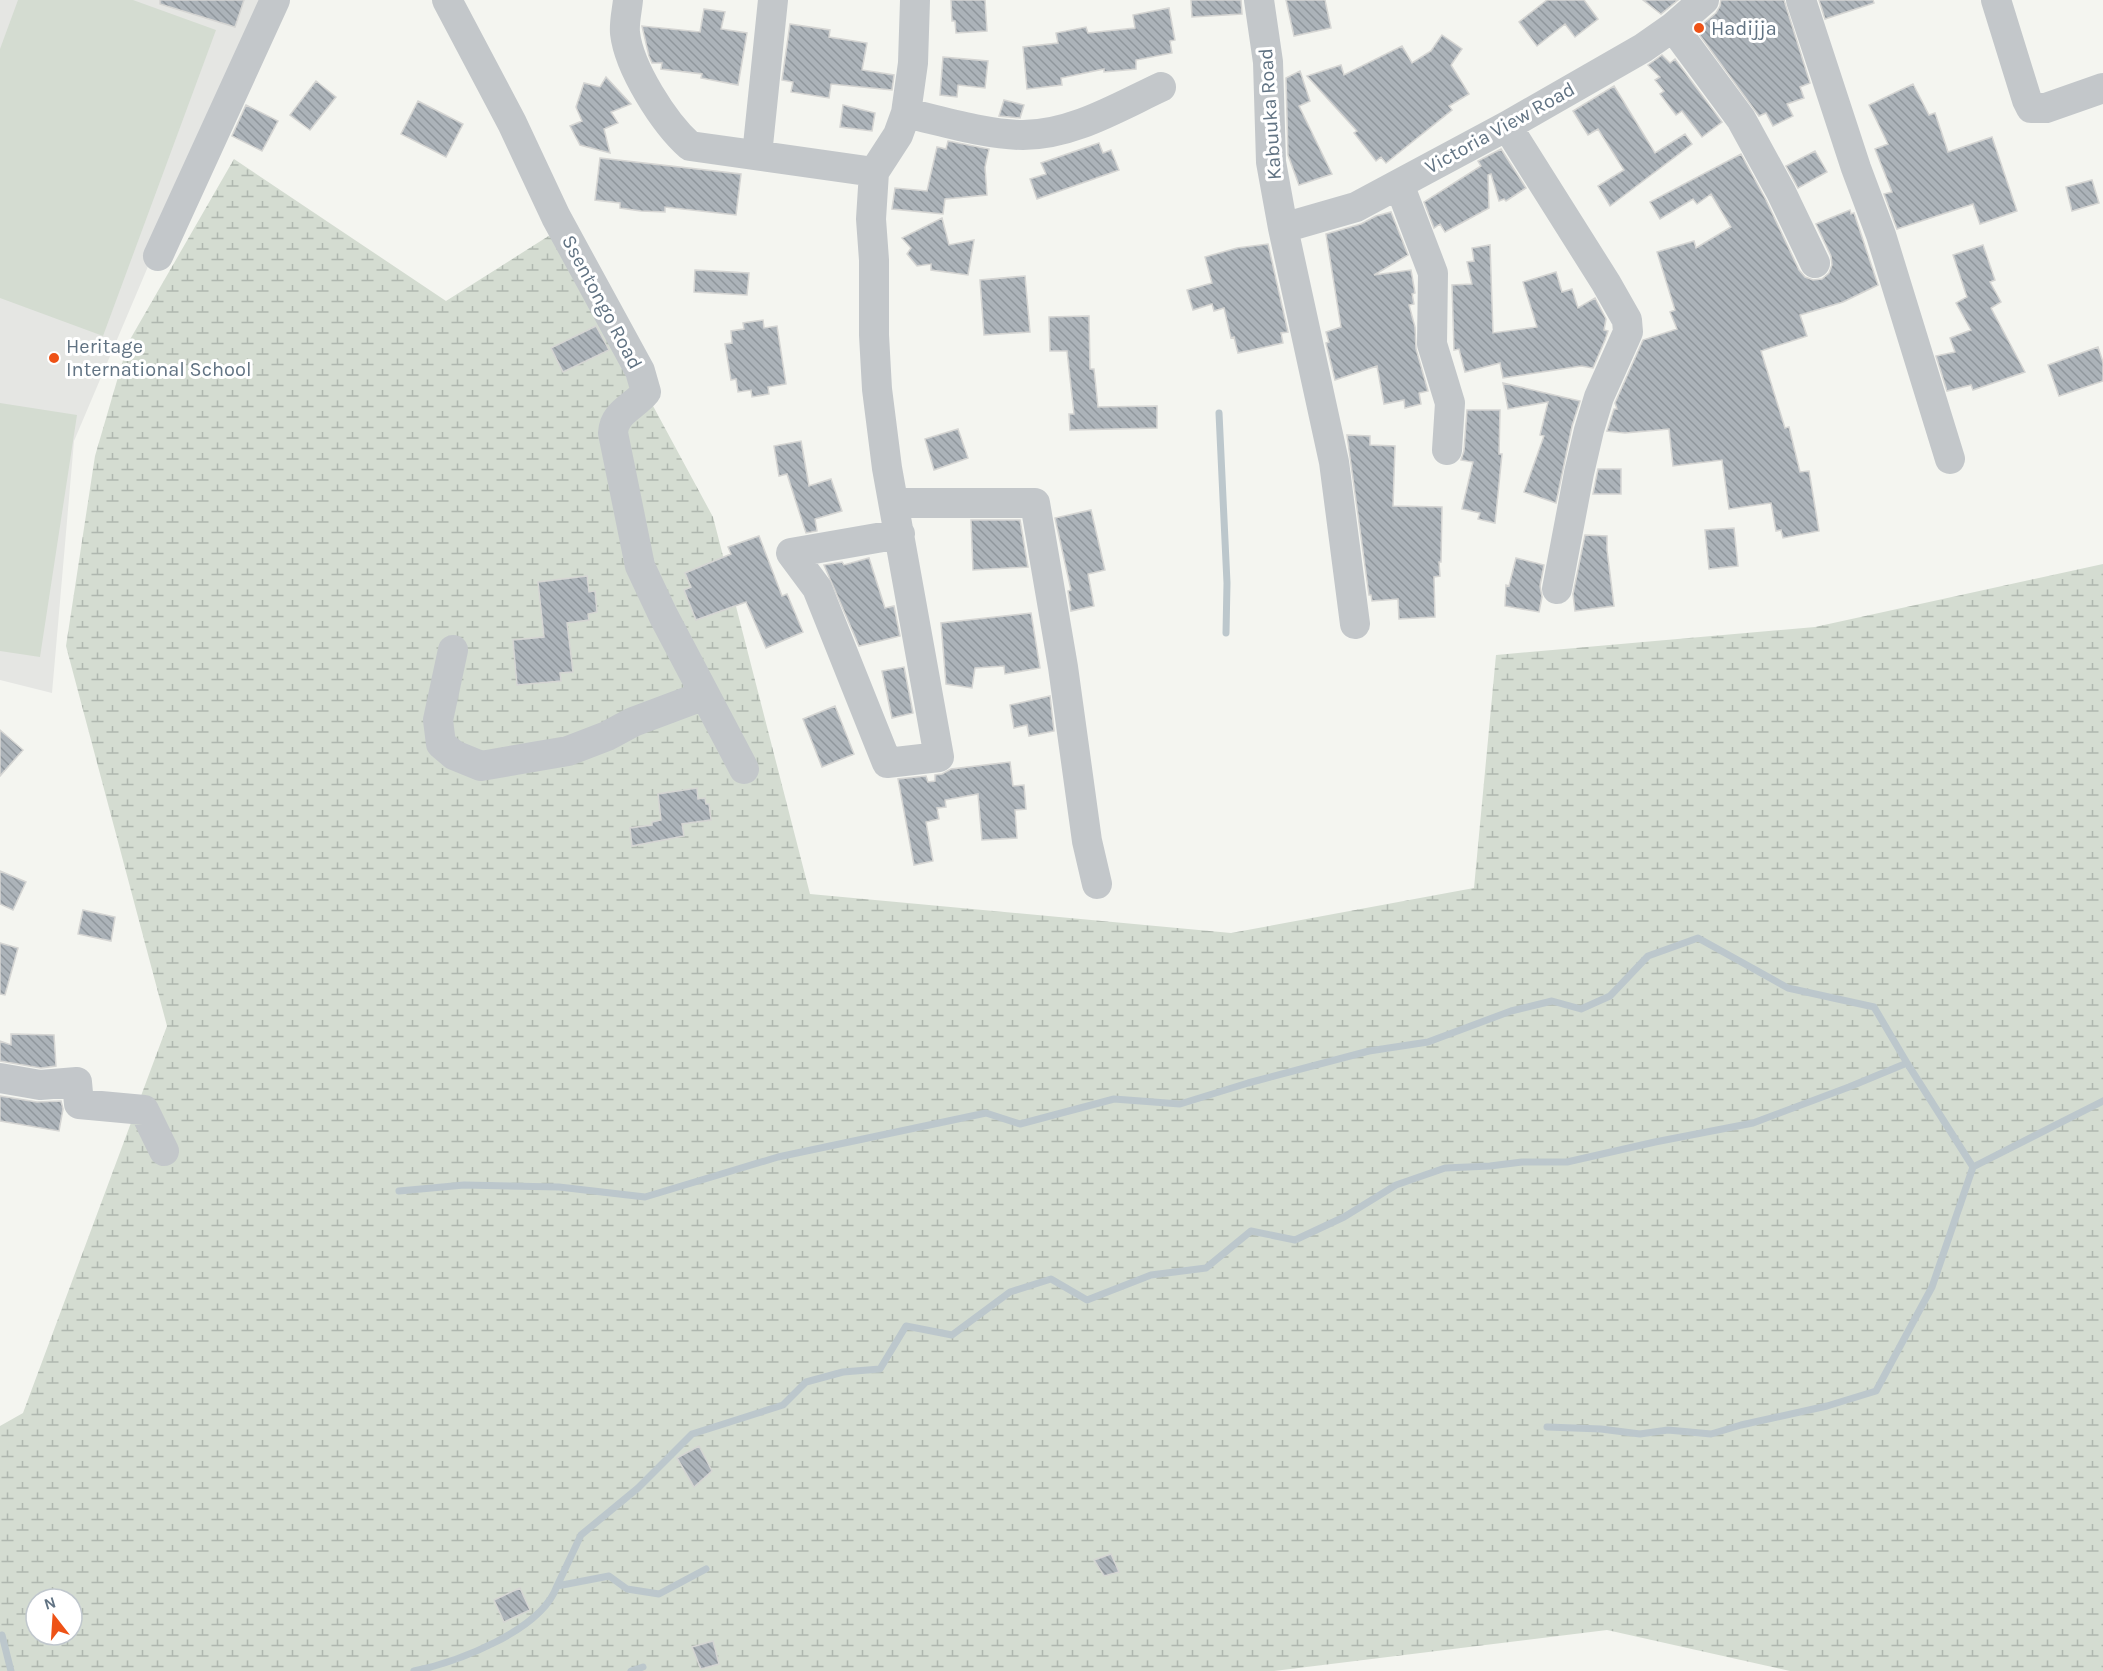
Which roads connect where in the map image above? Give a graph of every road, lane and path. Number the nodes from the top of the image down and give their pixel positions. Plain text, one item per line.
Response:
1 (275, 0) edge
2 (447, 0) edge
3 (628, 0) edge
4 (772, 0) edge
5 (915, 0) edge
6 (1259, 0) edge
7 (1704, 0) edge
8 (1801, 0) edge
9 (1996, 0) edge
10 (1673, 27) junction
11 (1161, 87) dead end
12 (2103, 88) edge
13 (906, 113) junction
14 (1507, 126) junction
15 (757, 155) junction
16 (874, 172) junction
17 (1399, 184) junction
18 (1283, 228) junction
19 (158, 256) dead end
20 (1815, 263) dead end
21 (1447, 450) dead end
22 (1950, 459) dead end
23 (894, 504) junction
24 (900, 534) junction
25 (1557, 589) dead end
26 (1355, 624) dead end
27 (453, 650) dead end
28 (705, 695) junction
29 (744, 769) dead end
30 (1097, 884) dead end
31 (0, 1078) edge
32 (164, 1151) dead end

1 - 19 street
2 - 28 street, Ssentongo Road
3 - 15 street
4 - 15 street
5 - 13 street
6 - 18 street, Kabuuka Road
7 - 10 street, Victoria View Road
8 - 22 street
9 - 12 street
10 - 14 street, Victoria View Road
10 - 20 street
11 - 13 street
13 - 16 street
14 - 17 street, Victoria View Road
14 - 25 street
15 - 16 street
16 - 23 street
17 - 18 street, Victoria View Road
17 - 21 street
18 - 26 street, Kabuuka Road
23 - 24 street
23 - 30 street
24 - 24 street
27 - 28 street
28 - 29 street, Ssentongo Road
31 - 32 street

